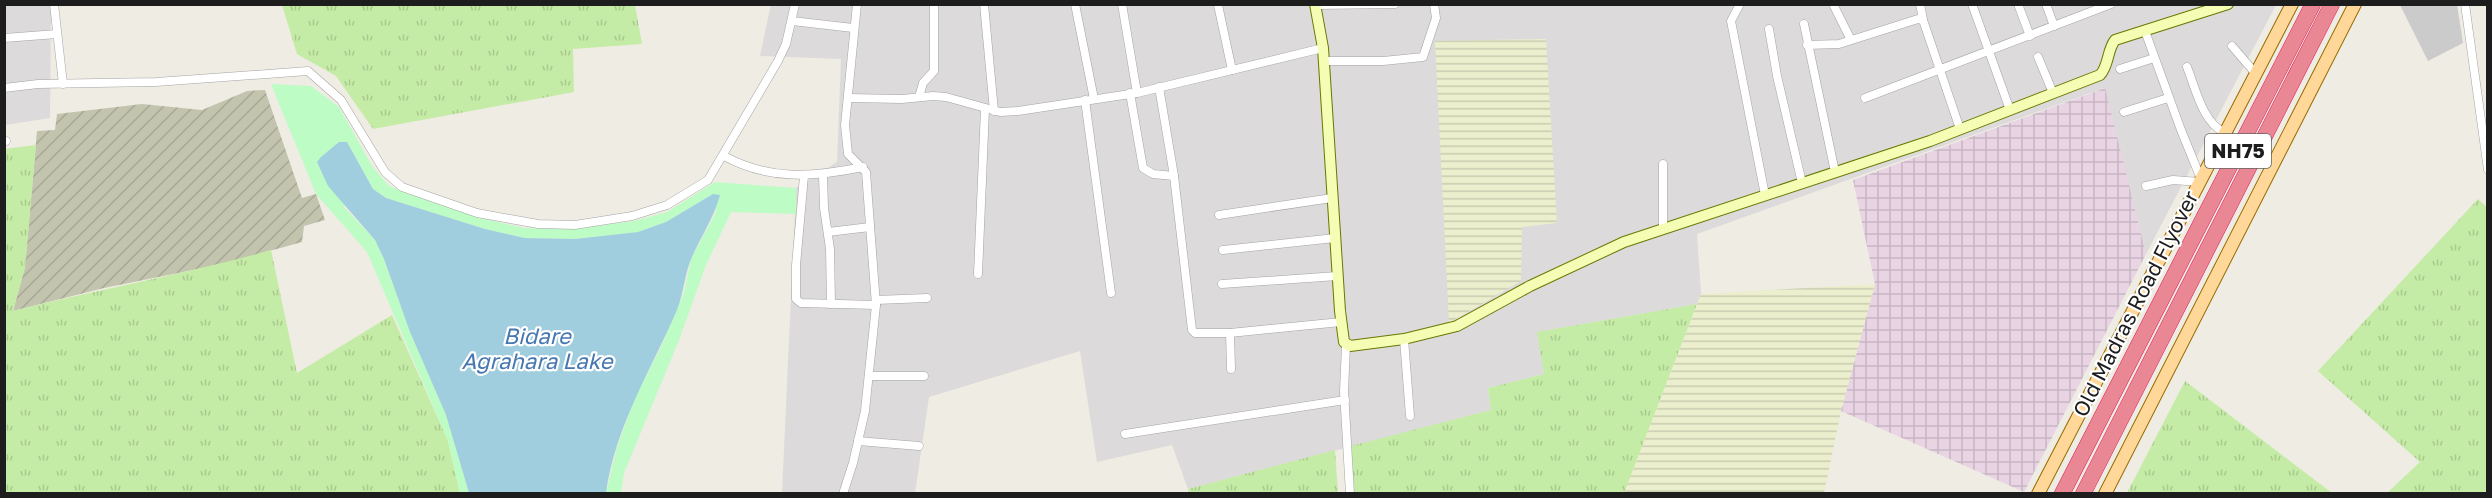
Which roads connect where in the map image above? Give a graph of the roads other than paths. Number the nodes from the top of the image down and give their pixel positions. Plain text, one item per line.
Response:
1 (54, 4) edge
2 (795, 4) edge
3 (857, 4) edge
4 (934, 4) edge
5 (984, 4) edge
6 (1075, 4) edge
7 (1122, 4) edge
8 (1395, 4) edge
9 (1434, 4) edge
10 (1740, 4) edge
11 (1833, 4) edge
12 (1920, 4) edge
13 (1972, 4) edge
14 (2018, 4) edge
15 (2046, 4) edge
16 (2111, 4) edge
17 (2228, 4) edge
18 (2292, 4) edge
19 (2313, 4) edge
20 (2332, 4) edge
21 (2355, 4) edge
22 (2465, 4) edge
23 (1218, 5) edge
24 (1315, 5) edge
25 (792, 21) junction
26 (1923, 21) junction
27 (1804, 24) dead end
28 (2054, 26) junction
29 (853, 28) junction
30 (1769, 29) dead end
31 (2145, 32) junction
32 (57, 34) junction
33 (2030, 36) junction
34 (4, 38) edge
35 (1851, 40) junction
36 (1807, 45) junction
37 (2232, 46) dead end
38 (1323, 48) junction
39 (1989, 52) junction
40 (2038, 57) dead end
41 (2154, 58) junction
42 (1324, 61) junction
43 (2187, 67) dead end
44 (2120, 69) dead end
45 (1232, 70) junction
46 (1940, 70) junction
47 (2256, 74) junction
48 (63, 84) junction
49 (1159, 87) junction
50 (4, 88) edge
51 (1134, 93) junction
52 (2053, 93) junction
53 (919, 97) junction
54 (848, 98) junction
55 (1865, 98) dead end
56 (2168, 98) junction
57 (1094, 99) junction
58 (1084, 100) junction
59 (989, 110) junction
60 (2010, 110) junction
61 (2124, 112) dead end
62 (1960, 129) junction
63 (2225, 133) junction
64 (724, 156) junction
65 (1663, 164) dead end
66 (863, 167) junction
67 (2487, 170) edge
68 (1835, 172) junction
69 (823, 175) junction
70 (804, 176) junction
71 (1174, 176) junction
72 (2201, 180) junction
73 (1803, 183) junction
74 (2146, 186) dead end
75 (1765, 195) junction
76 (1332, 198) junction
77 (1219, 215) dead end
78 (870, 227) junction
79 (1663, 229) junction
80 (828, 232) junction
81 (1335, 238) junction
82 (1223, 250) dead end
83 (978, 274) dead end
84 (1337, 276) junction
85 (1222, 284) dead end
86 (1111, 292) dead end
87 (927, 298) dead end
88 (876, 302) junction
89 (831, 304) junction
90 (1341, 322) junction
91 (1230, 333) junction
92 (1404, 339) junction
93 (1346, 345) junction
94 (1232, 369) dead end
95 (869, 376) junction
96 (924, 376) dead end
97 (1345, 400) junction
98 (1410, 416) dead end
99 (1125, 434) dead end
100 (858, 441) junction
101 (919, 446) dead end
102 (843, 494) edge
103 (1350, 494) edge
104 (2038, 494) edge
105 (2062, 494) edge
106 (2083, 494) edge
107 (2105, 494) edge

1 - 32 street
2 - 25 street
3 - 29 street
4 - 53 street
5 - 59 street
6 - 57 street
7 - 51 street
8 - 24 street
9 - 42 street
10 - 75 street
11 - 35 street
12 - 26 street
13 - 39 street
14 - 33 street
15 - 28 street
16 - 28 street
17 - 31 street
18 - 47 main road
19 - 105 highway, Old Madras Road Flyover / NH75
20 - 106 highway, Old Madras Road Flyover / NH75
21 - 107 main road
22 - 67 street
23 - 45 street
24 - 38 street
25 - 29 street
25 - 64 street
26 - 35 street
26 - 46 street
27 - 36 street
28 - 33 street
29 - 54 street
30 - 73 street
31 - 41 street
31 - 52 street
32 - 34 street
32 - 48 street
33 - 39 street
35 - 36 street
36 - 68 street
37 - 47 street
38 - 42 street
38 - 45 street
39 - 46 street
39 - 60 street
40 - 52 street
41 - 44 street
41 - 56 street
42 - 76 street
43 - 63 street
45 - 49 street
46 - 55 street
46 - 62 street
47 - 63 main road
48 - 50 street
48 - 64 street
49 - 51 street
49 - 71 street
51 - 57 street
51 - 71 street
52 - 60 street
53 - 54 street
53 - 59 street
54 - 66 street
56 - 61 street
56 - 72 street
57 - 58 street
58 - 59 street
58 - 86 street
59 - 83 street
60 - 62 street
62 - 68 street
63 - 72 main road
64 - 70 street
65 - 79 street
66 - 69 street
66 - 78 street
68 - 73 street
69 - 70 street
69 - 80 street
70 - 89 street
71 - 91 street
72 - 74 street
72 - 104 main road
73 - 75 street
75 - 79 street
76 - 77 street
76 - 81 street
78 - 80 street
78 - 88 street
79 - 92 street
80 - 89 street
81 - 82 street
81 - 84 street
84 - 85 street
84 - 90 street
87 - 88 street
88 - 89 street
88 - 95 street
90 - 91 street
90 - 93 street
91 - 94 street
92 - 93 street
92 - 98 street
93 - 97 street
95 - 96 street
95 - 100 street
97 - 99 street
97 - 103 street
100 - 101 street
100 - 102 street

